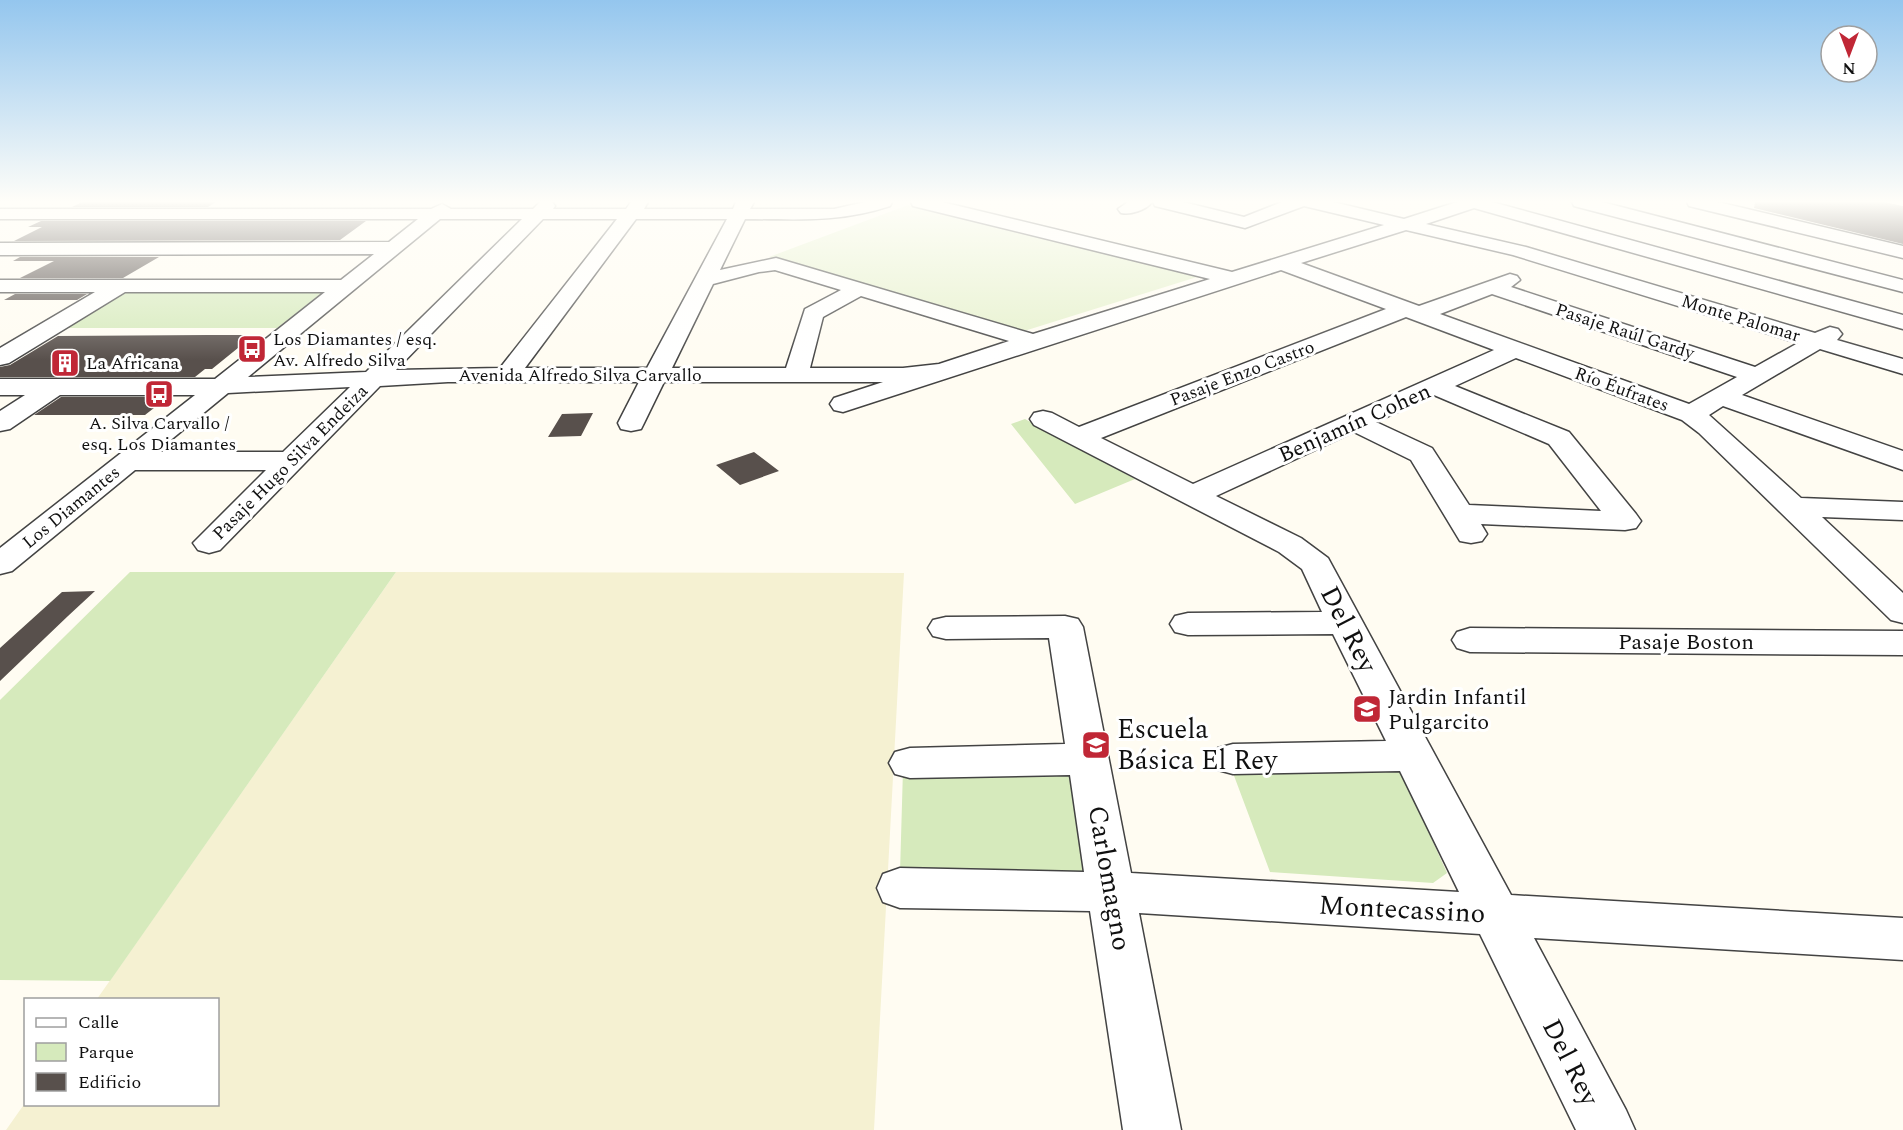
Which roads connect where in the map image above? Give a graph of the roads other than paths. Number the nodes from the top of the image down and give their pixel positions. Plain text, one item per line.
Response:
1 (175, 255) edge
2 (385, 255) edge
3 (497, 255) edge
4 (599, 255) edge
5 (718, 255) edge
6 (1138, 255) edge
7 (1308, 255) edge
8 (1528, 255) edge
9 (1664, 255) edge
10 (1783, 255) edge
11 (1558, 262) junction
12 (1281, 263) junction
13 (1232, 278) junction
14 (705, 280) junction
15 (0, 286) edge
16 (122, 286) junction
17 (346, 286) junction
18 (1903, 286) edge
19 (1491, 287) junction
20 (859, 289) junction
21 (1903, 292) edge
22 (1413, 312) junction
23 (1869, 312) junction
24 (1903, 322) edge
25 (10, 329) dead end
26 (48, 329) junction
27 (1033, 341) junction
28 (1818, 341) junction
29 (1515, 349) junction
30 (0, 358) edge
31 (1903, 367) edge
32 (943, 371) junction
33 (657, 374) junction
34 (507, 375) junction
35 (796, 375) junction
36 (1758, 376) junction
37 (374, 378) junction
38 (221, 386) junction
39 (1434, 386) junction
40 (0, 387) edge
41 (54, 387) junction
42 (1721, 397) junction
43 (843, 404) dead end
44 (1692, 414) junction
45 (1043, 419) dead end
46 (1355, 422) junction
47 (0, 423) edge
48 (631, 423) dead end
49 (1078, 437) junction
50 (1896, 451) edge
51 (128, 461) junction
52 (291, 461) junction
53 (1193, 495) junction
54 (1792, 507) junction
55 (1903, 512) edge
56 (209, 543) dead end
57 (0, 564) edge
58 (1903, 612) edge
59 (1346, 623) junction
60 (1188, 624) dead end
61 (946, 628) dead end
62 (1470, 640) dead end
63 (1903, 643) edge
64 (1414, 756) junction
65 (1089, 759) junction
66 (1233, 759) dead end
67 (910, 763) dead end
68 (900, 888) dead end
69 (1112, 892) junction
70 (1495, 915) junction
71 (1903, 939) edge
72 (1152, 1130) edge
73 (1606, 1130) edge

1 - 16 street
2 - 17 street, Los Diamantes
3 - 37 street, Pasaje Hugo Silva Endeiza
4 - 34 street
5 - 14 street
6 - 13 street
7 - 12 street, Avenida Alfredo Silva Carvallo
8 - 11 street, Monte Palomar
9 - 23 street
10 - 18 street
11 - 19 street, Pasaje Enzo Castro
11 - 28 street, Monte Palomar
12 - 13 street, Avenida Alfredo Silva Carvallo
12 - 22 street, Río Éufrates
13 - 27 street, Avenida Alfredo Silva Carvallo
14 - 20 street
14 - 33 street
15 - 16 street
16 - 17 street
16 - 26 street
17 - 38 street, Los Diamantes
19 - 22 street, Pasaje Enzo Castro
19 - 36 street, Pasaje Raúl Gardy
20 - 27 street
20 - 35 street
21 - 23 street
22 - 29 street, Río Éufrates
22 - 49 street, Pasaje Enzo Castro
23 - 24 street
23 - 28 street
25 - 26 street
26 - 30 street
27 - 32 street, Avenida Alfredo Silva Carvallo
28 - 31 street, Monte Palomar
28 - 36 street
29 - 39 street, Benjamín Cohen
29 - 44 street, Río Éufrates
32 - 35 street, Avenida Alfredo Silva Carvallo
32 - 43 street, Avenida Alfredo Silva Carvallo
33 - 34 street, Avenida Alfredo Silva Carvallo
33 - 35 street, Avenida Alfredo Silva Carvallo
33 - 48 street
34 - 37 street, Avenida Alfredo Silva Carvallo
36 - 42 street
37 - 38 street, Avenida Alfredo Silva Carvallo
37 - 52 street, Pasaje Hugo Silva Endeiza
38 - 41 street, Avenida Alfredo Silva Carvallo
38 - 51 street, Los Diamantes
39 - 46 street, Benjamín Cohen
39 - 46 street
40 - 41 street, Avenida Alfredo Silva Carvallo
41 - 47 street
42 - 44 street
42 - 50 street
44 - 54 street, Río Éufrates
45 - 49 street, Del Rey
46 - 53 street, Benjamín Cohen
49 - 53 street, Del Rey
51 - 52 street
51 - 57 street, Los Diamantes
52 - 56 street, Pasaje Hugo Silva Endeiza
53 - 59 street, Del Rey
54 - 55 street
54 - 58 street, Río Éufrates
59 - 60 street
59 - 64 street, Del Rey
61 - 65 street, Carlomagno
62 - 63 street, Pasaje Boston
64 - 66 street
64 - 70 street, Del Rey
65 - 67 street
65 - 69 street, Carlomagno
68 - 69 street, Montecassino
69 - 70 street, Montecassino
69 - 72 street, Carlomagno
70 - 71 street, Montecassino
70 - 73 street, Del Rey

